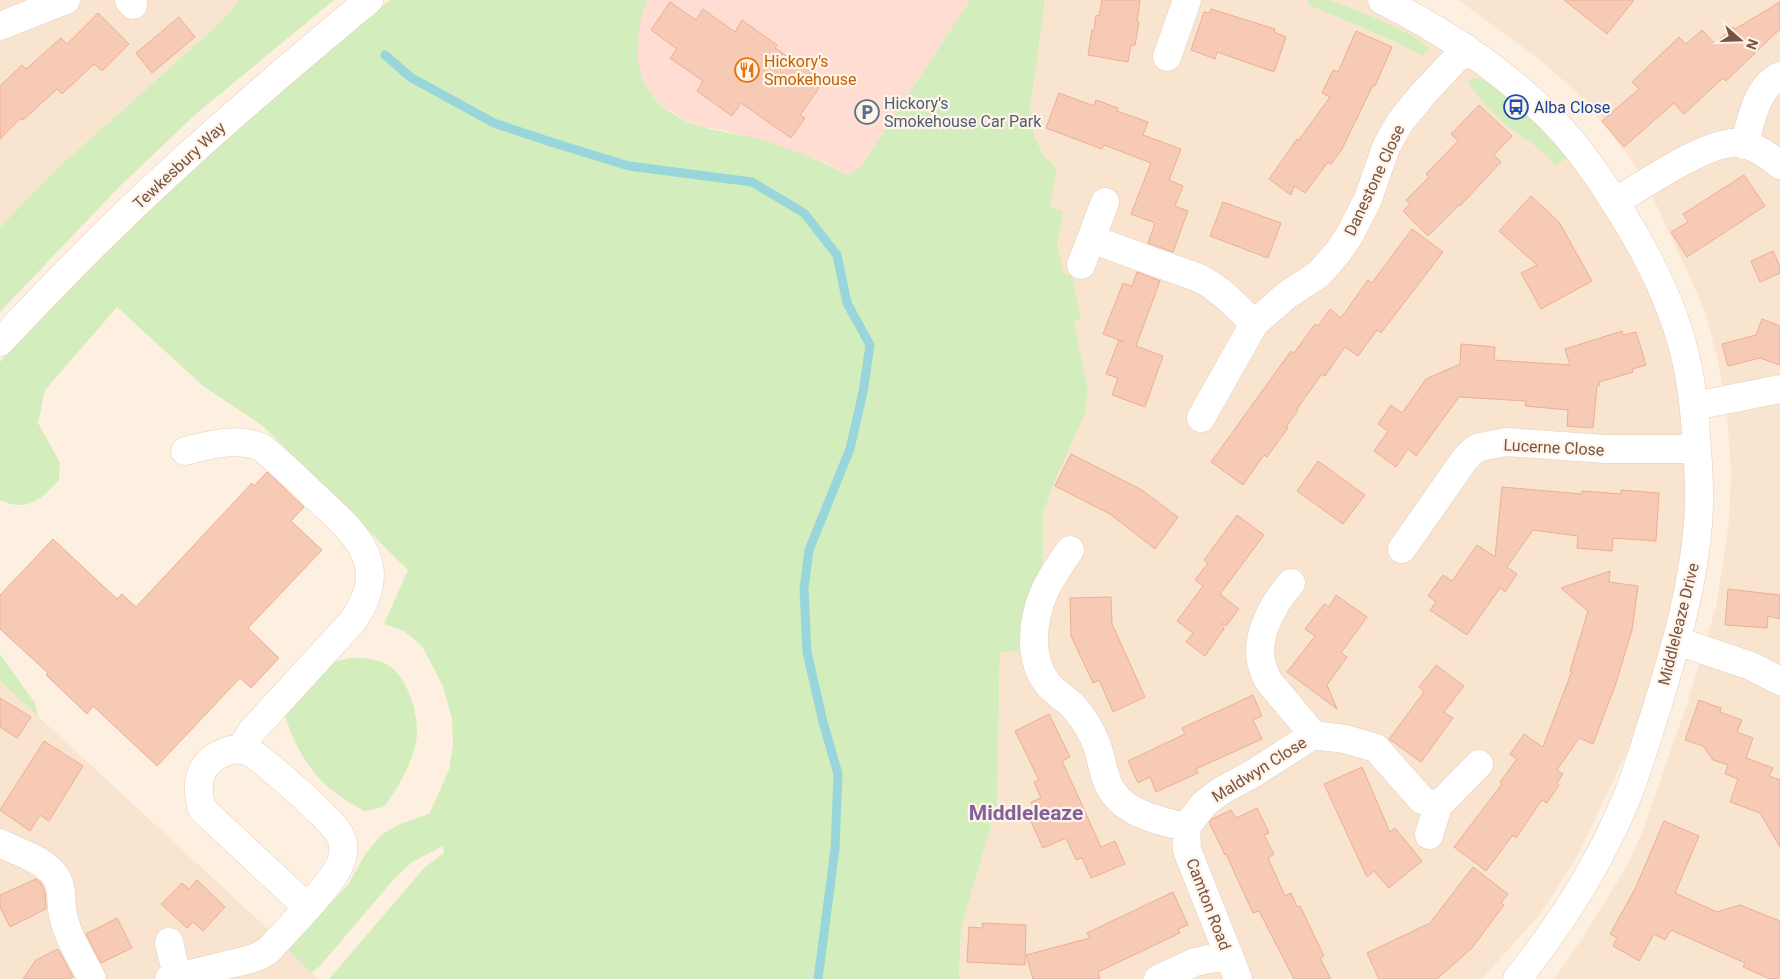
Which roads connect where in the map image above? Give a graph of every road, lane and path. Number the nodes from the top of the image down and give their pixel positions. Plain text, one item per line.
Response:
1 (66, 0) edge
2 (369, 0) edge
3 (1187, 0) edge
4 (1382, 0) edge
5 (0, 26) edge
6 (1466, 48) junction
7 (1167, 57) dead end
8 (1780, 76) edge
9 (1744, 145) junction
10 (1780, 165) edge
11 (1105, 202) dead end
12 (1615, 202) junction
13 (1091, 238) junction
14 (1081, 265) dead end
15 (1254, 324) junction
16 (0, 342) edge
17 (1780, 389) edge
18 (1695, 406) junction
19 (1201, 418) dead end
20 (1697, 449) junction
21 (185, 451) dead end
22 (1402, 549) dead end
23 (1070, 550) dead end
24 (1291, 583) dead end
25 (1677, 641) junction
26 (1780, 681) edge
27 (1313, 735) junction
28 (240, 750) junction
29 (1479, 764) dead end
30 (1438, 806) junction
31 (1186, 827) junction
32 (1429, 835) dead end
33 (0, 843) edge
34 (307, 907) junction
35 (169, 942) dead end
36 (1233, 967) edge
37 (173, 978) edge
38 (92, 979) edge
39 (1158, 979) edge
40 (1517, 979) edge

1 - 5 street
2 - 16 street, Tewkesbury Way
3 - 7 street
4 - 6 street, Middleleaze Drive
6 - 12 street, Middleleaze Drive
6 - 15 street, Danestone Close
8 - 9 street
9 - 10 street
9 - 12 street
11 - 13 street
12 - 18 street, Middleleaze Drive
13 - 14 street
13 - 15 street
15 - 19 street, Danestone Close
17 - 18 street
18 - 20 street, Middleleaze Drive
20 - 22 street, Lucerne Close
20 - 25 street, Middleleaze Drive
21 - 28 street
23 - 31 street
24 - 27 street, Maldwyn Close
25 - 26 street
25 - 40 street, Middleleaze Drive
27 - 30 street, Maldwyn Close
27 - 31 street, Maldwyn Close
28 - 34 street
28 - 34 street
29 - 30 street
30 - 32 street
31 - 36 street, Camton Road
33 - 38 street
34 - 37 street
35 - 37 street
36 - 39 street

